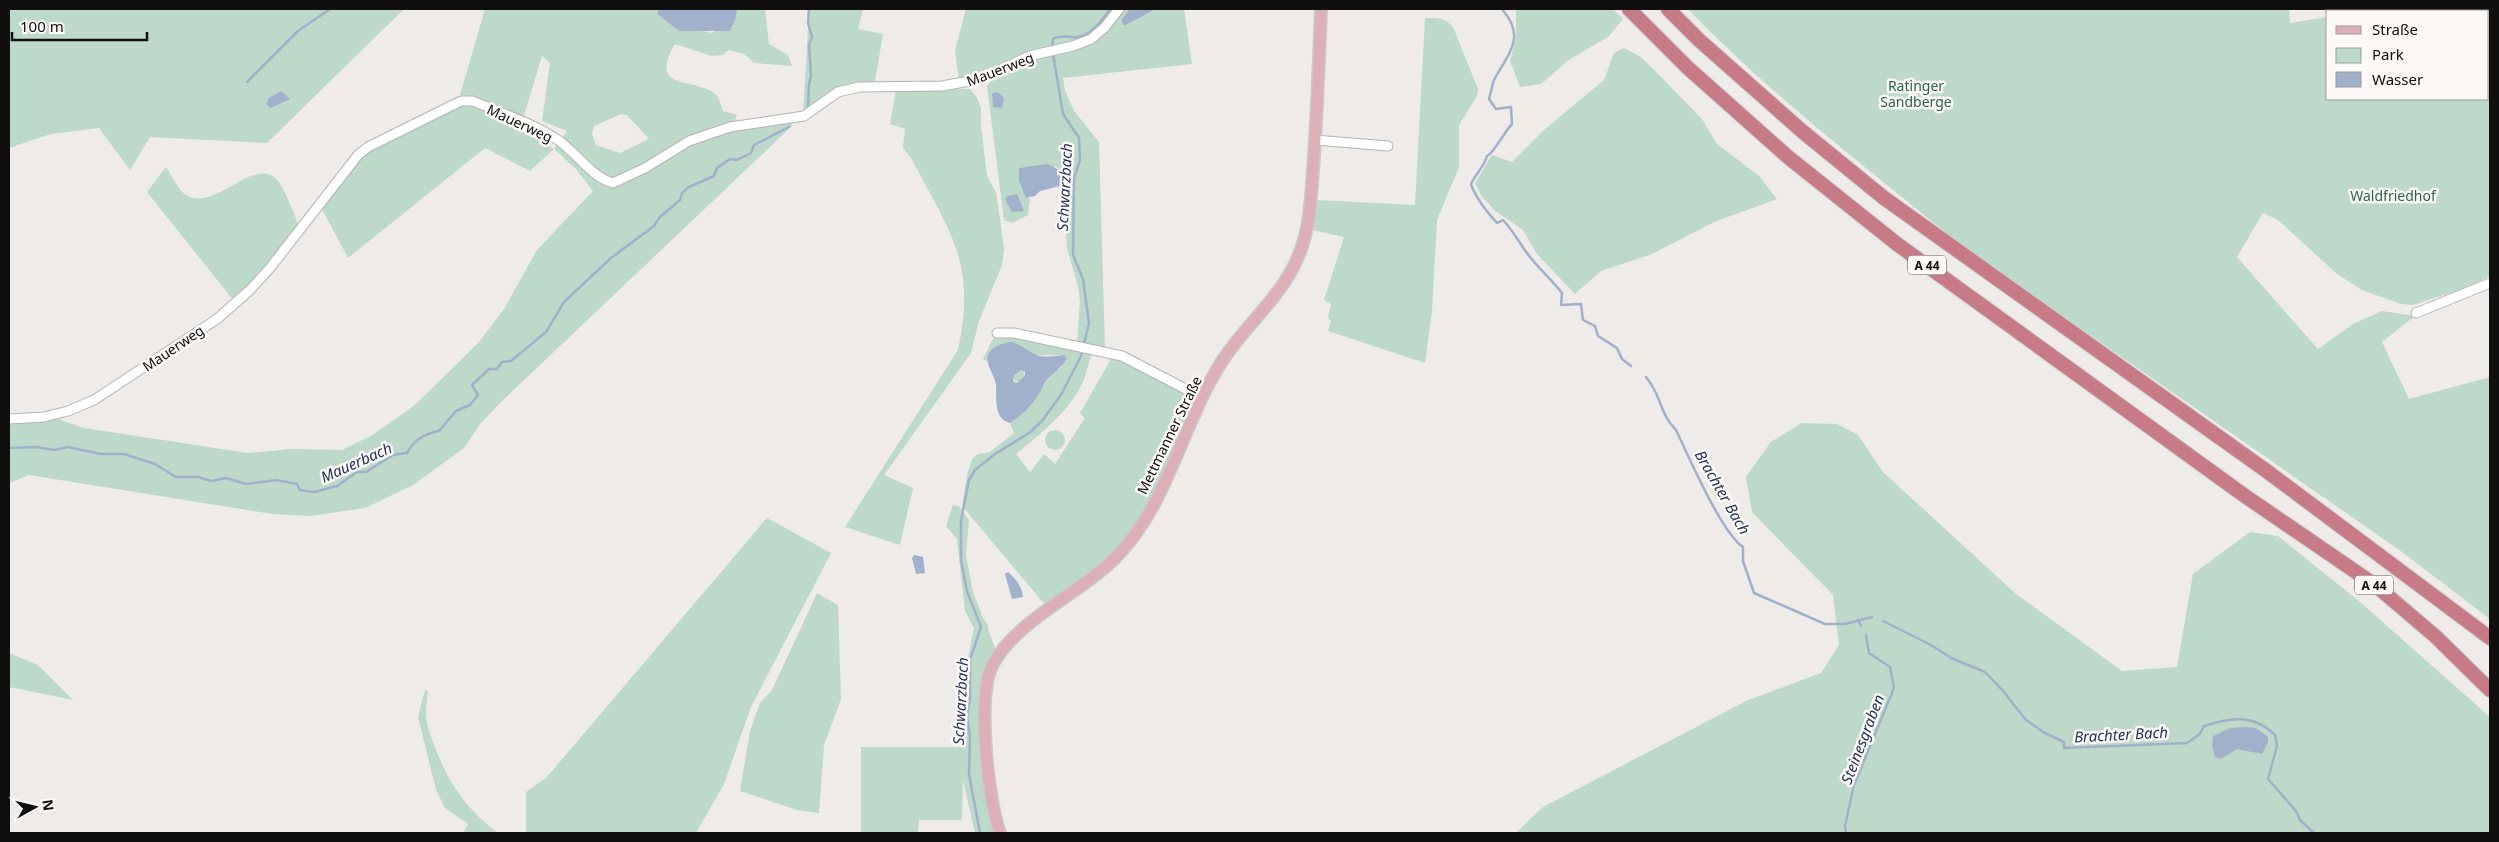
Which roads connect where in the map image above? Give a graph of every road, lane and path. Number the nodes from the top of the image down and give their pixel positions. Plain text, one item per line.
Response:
1 (1119, 9) edge
2 (1321, 9) edge
3 (1629, 9) edge
4 (1668, 9) edge
5 (1677, 9) edge
6 (1699, 40) junction
7 (1315, 140) junction
8 (1388, 146) dead end
9 (2490, 283) edge
10 (2416, 313) dead end
11 (997, 333) dead end
12 (1202, 398) junction
13 (9, 419) edge
14 (2490, 638) edge
15 (2490, 690) edge
16 (1000, 833) edge

1 - 13 street, Mauerweg
2 - 7 main road, Mettmanner Straße
3 - 15 highway, A 44
4 - 6 highway, A 44
5 - 6 highway
6 - 14 highway, A 44
7 - 8 street
7 - 12 main road, Mettmanner Straße
9 - 10 street
11 - 12 street
12 - 16 main road, Mettmanner Straße

